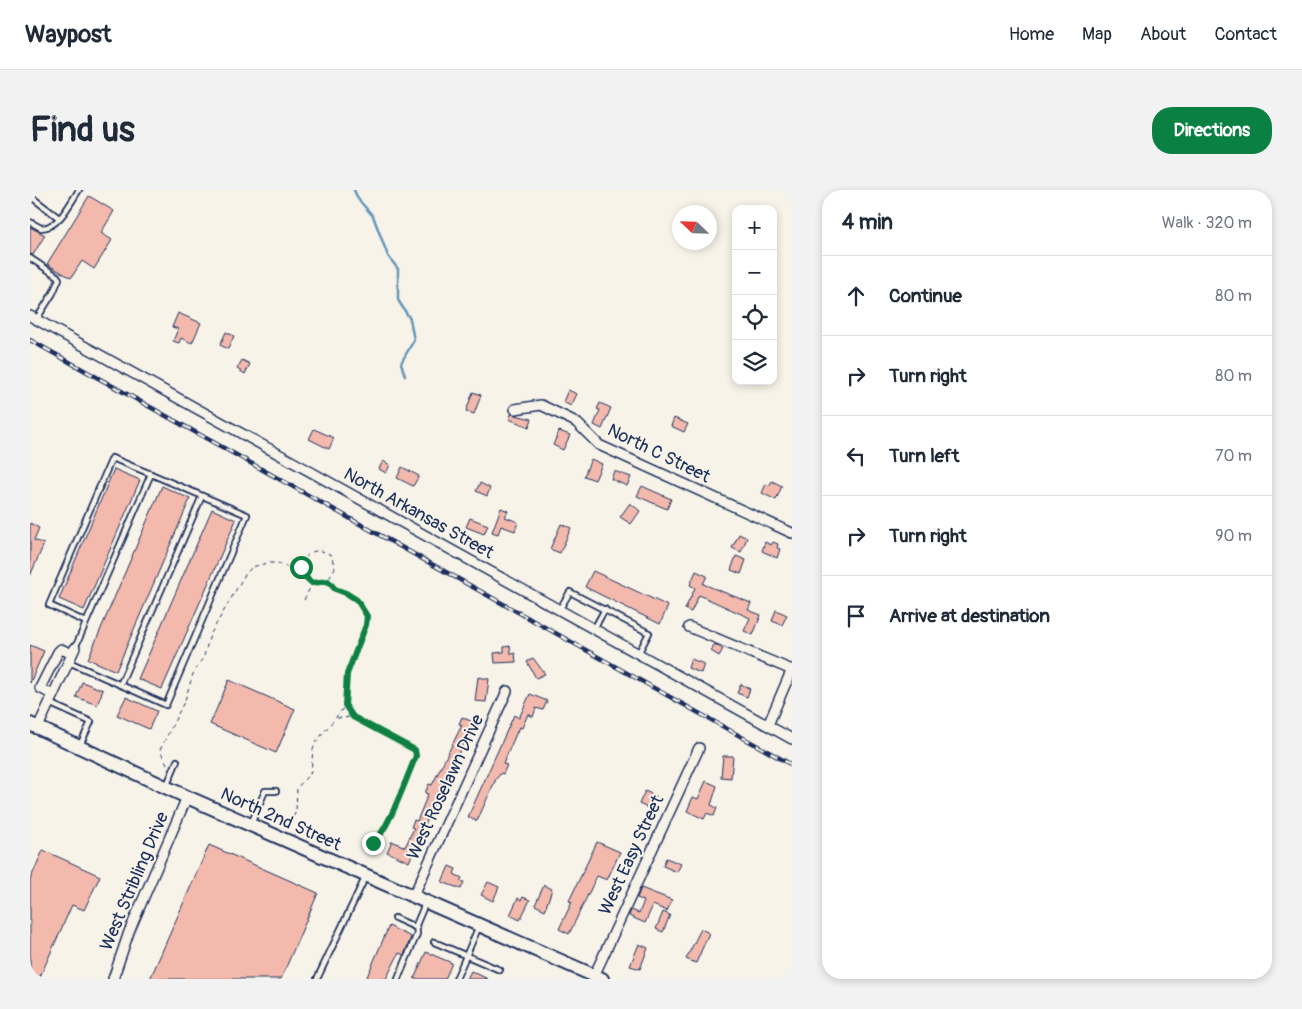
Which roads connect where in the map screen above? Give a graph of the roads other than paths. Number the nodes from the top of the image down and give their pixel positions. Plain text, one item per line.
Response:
1 (78, 190) edge
2 (30, 196) edge
3 (60, 218) junction
4 (30, 222) edge
5 (30, 258) edge
6 (33, 318) edge
7 (515, 410) dead end
8 (151, 474) junction
9 (202, 496) junction
10 (792, 533) edge
11 (605, 609) junction
12 (559, 610) junction
13 (86, 622) junction
14 (689, 627) dead end
15 (594, 629) junction
16 (72, 654) junction
17 (638, 654) junction
18 (792, 670) edge
19 (120, 685) junction
20 (507, 691) dead end
21 (51, 699) junction
22 (768, 725) junction
23 (34, 726) edge
24 (792, 739) edge
25 (79, 747) junction
26 (699, 748) dead end
27 (177, 761) dead end
28 (166, 787) junction
29 (276, 791) dead end
30 (187, 797) junction
31 (250, 825) junction
32 (366, 876) junction
33 (413, 897) junction
34 (425, 903) junction
35 (394, 918) dead end
36 (478, 926) junction
37 (417, 928) junction
38 (434, 942) dead end
39 (466, 956) junction
40 (500, 970) dead end
41 (573, 974) edge
42 (598, 977) edge
43 (113, 979) edge
44 (317, 979) edge
45 (398, 979) edge
46 (456, 979) edge

1 - 3 lane
2 - 3 lane
3 - 4 lane
5 - 6 lane
6 - 12 street, North Arkansas Street
7 - 10 street, North C Street
8 - 9 lane
8 - 13 lane
8 - 13 lane
9 - 19 lane
9 - 19 lane
11 - 12 lane
11 - 15 lane
11 - 17 lane
12 - 15 street, North Arkansas Street
13 - 16 lane
14 - 18 street
15 - 17 street, North Arkansas Street
16 - 19 lane
16 - 21 street
16 - 21 street
17 - 22 street, North Arkansas Street
18 - 22 street
20 - 33 street, West Roselawn Drive
21 - 23 street
21 - 25 lane
22 - 24 street, North Arkansas Street
23 - 25 main road, North 2nd Street
25 - 28 main road, North 2nd Street
26 - 42 street, West Easy Street
27 - 28 lane
28 - 30 main road, North 2nd Street
29 - 31 lane
30 - 31 main road, North 2nd Street
30 - 43 street, West Stribling Drive
31 - 32 main road, North 2nd Street
32 - 33 main road, North 2nd Street
32 - 44 lane
33 - 34 main road, North 2nd Street
34 - 36 main road, North 2nd Street
34 - 37 lane
35 - 37 lane
36 - 39 lane
36 - 41 main road, North 2nd Street
37 - 45 lane
38 - 39 lane
39 - 40 lane
39 - 46 lane
41 - 42 main road, North 2nd Street

